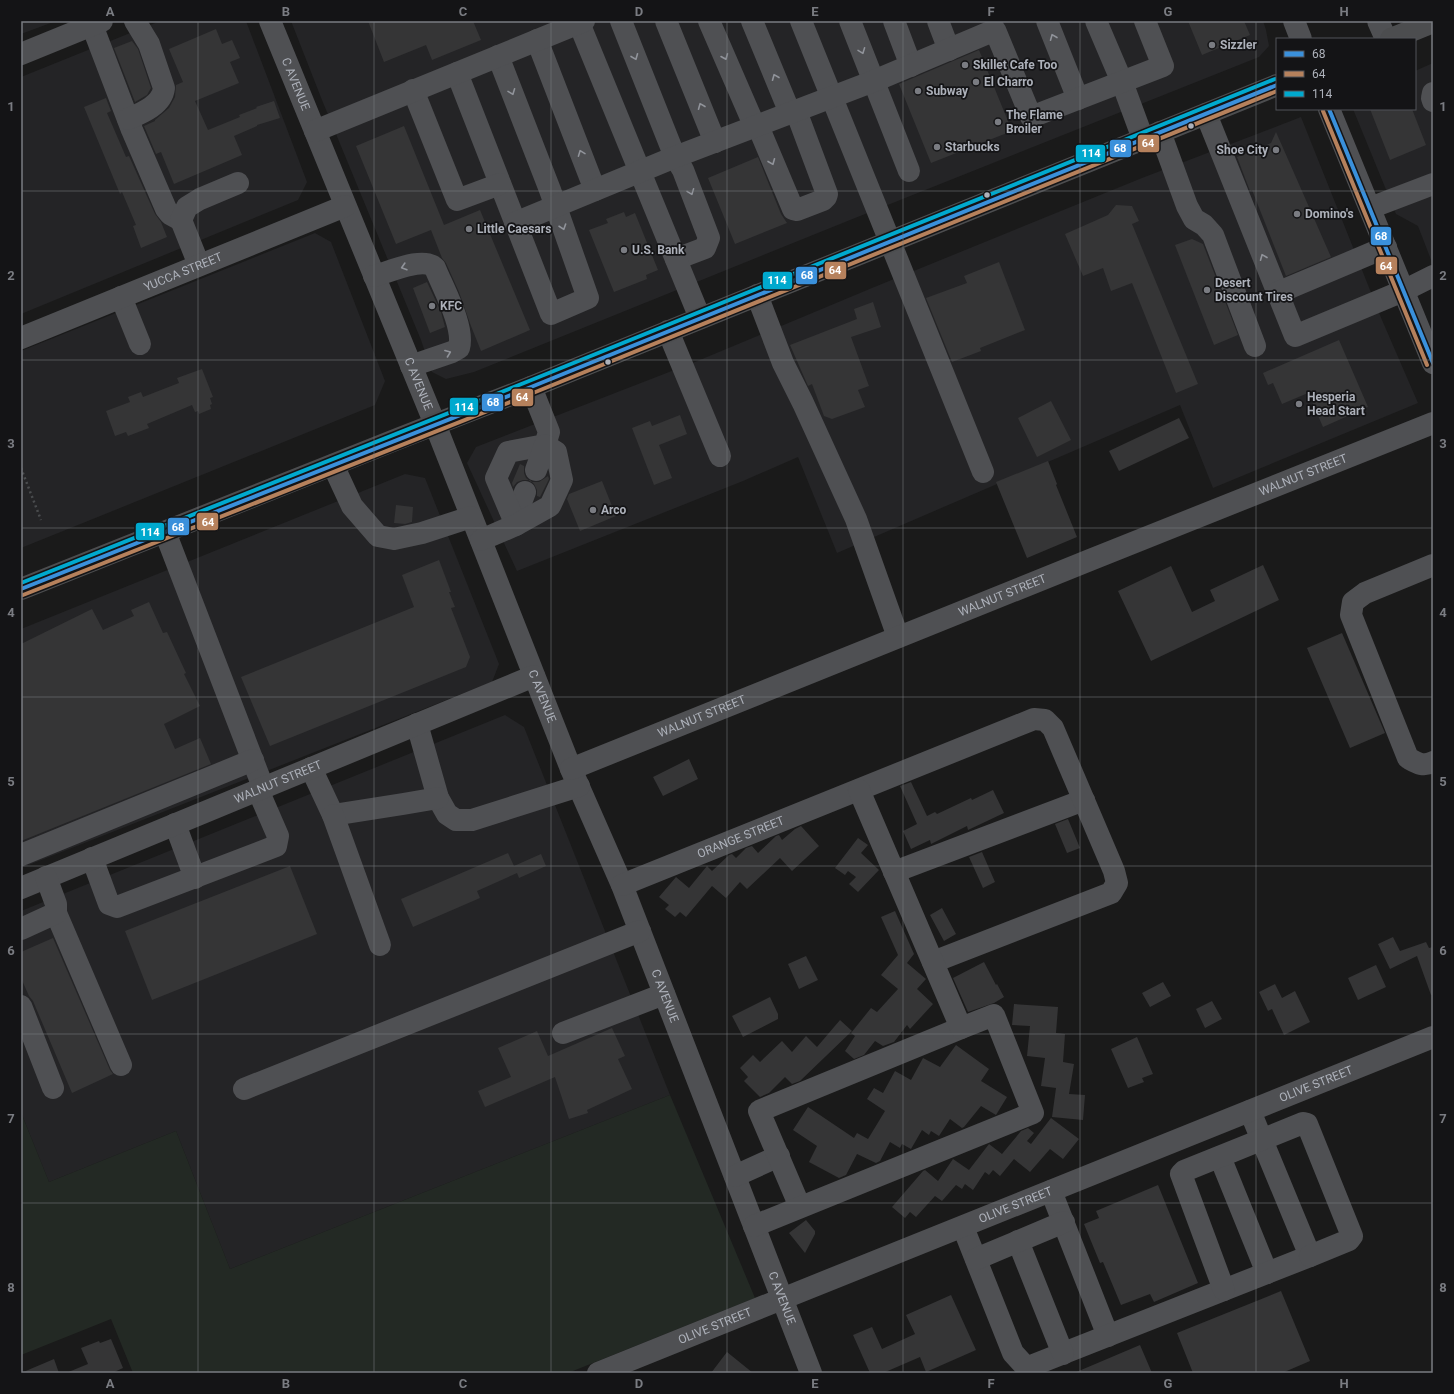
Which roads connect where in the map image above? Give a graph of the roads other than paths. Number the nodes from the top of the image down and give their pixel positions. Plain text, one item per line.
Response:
1 (135, 21) edge
2 (270, 21) edge
3 (621, 21) edge
4 (666, 21) edge
5 (709, 21) edge
6 (752, 21) edge
7 (801, 21) edge
8 (850, 21) edge
9 (894, 21) edge
10 (938, 21) edge
11 (1047, 21) edge
12 (1096, 21) edge
13 (1145, 21) edge
14 (1294, 21) edge
15 (1378, 21) edge
16 (582, 22) edge
17 (1433, 22) edge
18 (97, 23) edge
19 (993, 26) edge
20 (1301, 38) edge
21 (1386, 38) edge
22 (1393, 38) edge
23 (537, 40) junction
24 (949, 50) junction
25 (21, 54) edge
26 (498, 56) junction
27 (911, 66) junction
28 (457, 73) junction
29 (874, 81) junction
30 (1122, 82) junction
31 (1276, 85) edge
32 (413, 90) junction
33 (1433, 94) edge
34 (832, 97) junction
35 (1078, 99) junction
36 (1433, 101) edge
37 (1329, 110) edge
38 (793, 112) junction
39 (1206, 114) junction
40 (128, 119) junction
41 (756, 126) junction
42 (315, 131) junction
43 (1152, 135) junction
44 (715, 142) junction
45 (675, 156) junction
46 (909, 171) dead end
47 (640, 172) junction
48 (238, 182) dead end
49 (500, 184) junction
50 (1433, 184) edge
51 (595, 190) junction
52 (345, 206) junction
53 (556, 206) junction
54 (1370, 208) junction
55 (181, 220) junction
56 (515, 223) junction
57 (889, 242) junction
58 (1386, 247) junction
59 (676, 259) junction
60 (199, 265) junction
61 (374, 276) junction
62 (1433, 276) edge
63 (1404, 291) junction
64 (1278, 293) junction
65 (757, 296) junction
66 (121, 297) junction
67 (700, 318) junction
68 (668, 332) junction
69 (21, 338) edge
70 (140, 344) dead end
71 (1254, 346) dead end
72 (1433, 363) edge
73 (411, 366) junction
74 (531, 387) junction
75 (1433, 423) edge
76 (435, 424) junction
77 (546, 445) junction
78 (720, 456) dead end
79 (333, 465) junction
80 (536, 470) dead end
81 (983, 472) dead end
82 (525, 492) dead end
83 (471, 517) junction
84 (513, 518) junction
85 (165, 532) junction
86 (480, 540) junction
87 (1433, 565) edge
88 (21, 590) edge
89 (898, 637) junction
90 (534, 676) junction
91 (417, 724) junction
92 (252, 760) junction
93 (1433, 762) edge
94 (311, 768) junction
95 (575, 778) junction
96 (260, 789) junction
97 (859, 790) junction
98 (438, 798) junction
99 (1084, 800) junction
100 (332, 815) junction
101 (174, 824) junction
102 (21, 855) edge
103 (92, 858) junction
104 (894, 872) junction
105 (46, 878) junction
106 (194, 878) junction
107 (622, 885) junction
108 (21, 888) edge
109 (56, 914) junction
110 (21, 929) edge
111 (640, 930) junction
112 (380, 945) dead end
113 (933, 962) junction
114 (664, 994) junction
115 (21, 1006) edge
116 (961, 1028) junction
117 (563, 1033) dead end
118 (1433, 1038) edge
119 (121, 1065) dead end
120 (53, 1088) dead end
121 (244, 1089) dead end
122 (1250, 1111) junction
123 (1262, 1139) junction
124 (779, 1156) junction
125 (1220, 1157) junction
126 (735, 1176) junction
127 (1051, 1191) junction
128 (800, 1207) junction
129 (1064, 1222) junction
130 (754, 1226) junction
131 (963, 1226) junction
132 (1018, 1241) junction
133 (1310, 1256) junction
134 (976, 1259) junction
135 (1267, 1273) junction
136 (1224, 1290) junction
137 (782, 1299) junction
138 (1108, 1336) junction
139 (1063, 1354) junction
140 (598, 1373) edge
141 (811, 1373) edge

1 - 40 street
2 - 42 street, C AVENUE
3 -> 45 street
44 -> 4 street
5 -> 41 street
38 -> 6 street
7 - 34 street
8 -> 29 street
9 - 27 street
10 - 24 street
35 -> 11 street
12 - 30 street
13 - 30 street
14 - 20 street
15 - 21 street
16 - 23 street
16 - 47 street
17 - 22 main road
18 - 25 street
18 - 40 street
19 - 24 street
19 - 35 street
23 - 26 street
51 -> 23 street
24 - 27 street
26 - 28 street
26 -> 53 street
27 - 29 street
28 - 32 street
28 - 49 street
29 - 34 street
29 - 46 street
30 - 35 street
30 - 43 street
31 - 39 main road
32 - 42 street
32 - 49 street
33 - 36 street
34 - 38 street
34 - 57 street
37 - 54 street
38 - 41 street
41 -> 38 street
39 - 43 main road
64 -> 39 street
40 - 55 street
41 - 44 street
42 - 52 street, C AVENUE
43 - 57 main road
43 - 71 street
44 - 45 street
45 - 47 street
45 -> 59 street
47 - 51 street
47 - 59 street
48 - 55 street
49 - 56 street
50 - 54 street
51 - 53 street
52 - 60 street, YUCCA STREET
52 - 61 street, C AVENUE
53 - 56 street
53 -> 56 street
54 - 58 street
55 - 60 street
57 - 65 main road
57 - 81 street
58 - 63 street
58 - 64 street
59 - 67 street
60 - 66 street, YUCCA STREET
61 - 73 street, C AVENUE
73 -> 61 street
62 - 63 street
63 - 64 street
63 - 72 street
65 - 67 main road
65 - 89 street
66 - 69 street, YUCCA STREET
66 - 70 street
67 - 68 main road
68 - 74 main road
68 - 78 street
73 - 76 street, C AVENUE
74 - 76 main road
74 - 77 street
75 - 89 street, WALNUT STREET
76 - 79 main road
76 - 83 street, C AVENUE
77 - 80 street
77 - 84 street
77 - 84 street
79 - 83 street
79 - 85 main road
82 - 84 street
83 - 86 street, C AVENUE
84 - 86 street
85 - 88 main road
85 - 92 street
86 - 90 street, C AVENUE
87 - 93 street
89 - 95 street, WALNUT STREET
90 - 91 street, WALNUT STREET
90 - 95 street, C AVENUE
91 - 94 street, WALNUT STREET
91 - 98 street, WALNUT STREET
92 - 96 street
92 - 102 street
94 - 96 street, WALNUT STREET
94 - 100 street
95 - 98 street, WALNUT STREET
95 - 107 street, C AVENUE
96 - 101 street, WALNUT STREET
96 - 106 street
97 - 99 street, ORANGE STREET
97 - 104 street
97 - 107 street, ORANGE STREET
98 - 100 street
99 - 104 street
99 - 113 street, ORANGE STREET
100 - 112 street
101 - 103 street, WALNUT STREET
101 - 106 street
103 - 105 street, WALNUT STREET
103 - 106 street
104 - 113 street
105 - 108 street, WALNUT STREET
105 - 109 street
107 - 111 street, C AVENUE
109 - 110 street
109 - 119 street
111 - 114 street, C AVENUE
111 - 121 street
113 - 116 street
114 - 117 street
114 - 126 street, C AVENUE
115 - 120 street
116 - 124 street
116 - 128 street
118 - 122 street, OLIVE STREET
122 - 123 street
122 - 127 street, OLIVE STREET
123 - 125 street
123 - 133 street
123 - 133 street
124 - 126 street
124 - 128 street
125 - 135 street
125 - 136 street
126 - 130 street, C AVENUE
127 - 129 street
127 - 131 street, OLIVE STREET
128 - 130 street
129 - 132 street
129 - 138 street
130 - 137 street, C AVENUE
131 - 134 street
131 - 137 street, OLIVE STREET
132 - 134 street
132 - 139 street
133 - 135 street
134 - 139 street
135 - 136 street
136 - 138 street
137 - 140 street, OLIVE STREET
137 - 141 street, C AVENUE
138 - 139 street

